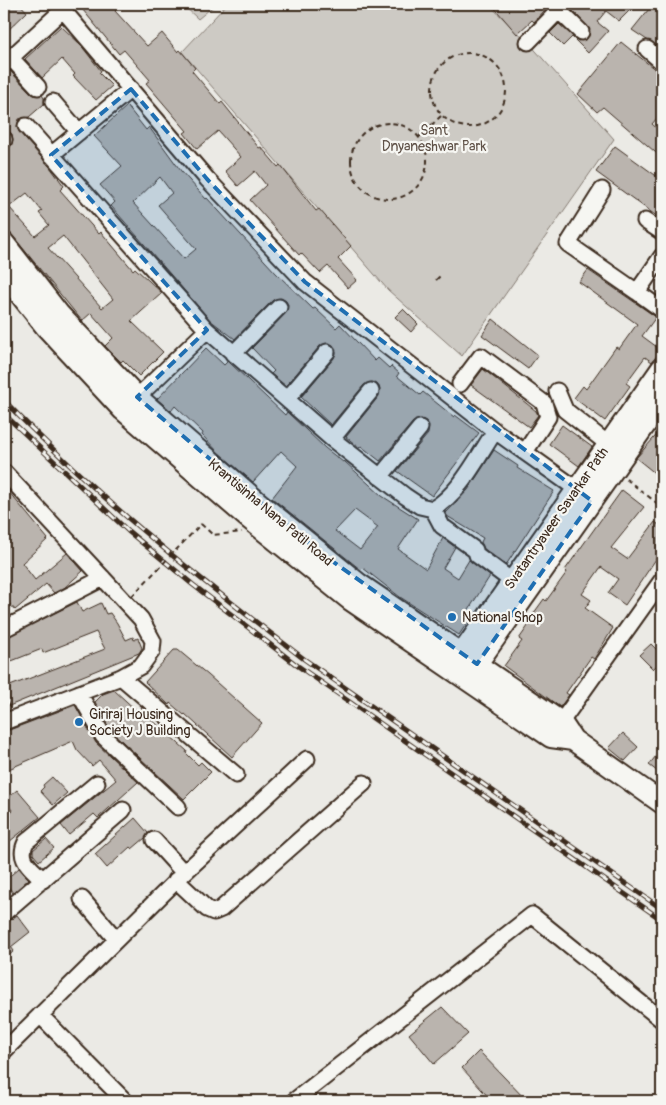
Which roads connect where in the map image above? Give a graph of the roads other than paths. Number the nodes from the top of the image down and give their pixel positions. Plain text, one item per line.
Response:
1 (559, 6) edge
2 (66, 7) edge
3 (581, 32) dead end
4 (528, 42) dead end
5 (646, 50) dead end
6 (7, 61) edge
7 (662, 62) edge
8 (38, 87) dead end
9 (130, 88) junction
10 (53, 102) dead end
11 (26, 126) dead end
12 (79, 132) junction
13 (51, 156) junction
14 (602, 190) dead end
15 (645, 221) dead end
16 (662, 232) edge
17 (4, 244) edge
18 (662, 256) edge
19 (4, 274) edge
20 (637, 292) junction
21 (279, 307) dead end
22 (662, 310) edge
23 (207, 330) junction
24 (327, 352) dead end
25 (233, 354) junction
26 (662, 368) edge
27 (460, 384) dead end
28 (371, 391) dead end
29 (557, 391) dead end
30 (287, 399) junction
31 (662, 401) edge
32 (130, 404) junction
33 (420, 428) dead end
34 (495, 431) junction
35 (332, 439) junction
36 (608, 444) junction
37 (525, 452) junction
38 (4, 472) edge
39 (380, 477) junction
40 (576, 488) junction
41 (592, 501) junction
42 (432, 508) junction
43 (103, 578) junction
44 (662, 580) edge
45 (512, 581) junction
46 (5, 627) edge
47 (464, 666) junction
48 (121, 677) junction
49 (79, 693) junction
50 (4, 722) edge
51 (562, 722) junction
52 (573, 740) junction
53 (308, 759) dead end
54 (236, 775) dead end
55 (97, 783) dead end
56 (364, 783) dead end
57 (662, 803) edge
58 (178, 807) dead end
59 (123, 810) dead end
60 (154, 840) dead end
61 (180, 876) junction
62 (43, 880) junction
63 (82, 899) dead end
64 (4, 913) edge
65 (116, 938) junction
66 (40, 1015) junction
67 (662, 1020) edge
68 (4, 1051) edge
69 (125, 1101) edge
70 (294, 1101) edge

1 - 3 street
1 - 4 street
2 - 6 street
2 - 9 street
5 - 7 street
6 - 8 street
9 - 12 street
9 - 34 street
10 - 12 street
11 - 13 street
12 - 13 street
13 - 23 street
14 - 20 street
15 - 16 street
17 - 32 main road, Krantisinha Nana Patil Road
18 - 20 street
19 - 32 main road, Krantisinha Nana Patil Road
20 - 22 street
21 - 25 street
23 - 25 street
23 - 32 street
24 - 30 street
25 - 30 street
26 - 36 main road, Svatantryaveer Savarkar Path
27 - 37 street
28 - 35 street
29 - 36 street
30 - 35 street
31 - 41 main road, Svatantryaveer Savarkar Path
32 - 47 main road, Krantisinha Nana Patil Road
32 - 47 main road, Krantisinha Nana Patil Road
33 - 39 street
34 - 37 street
34 - 42 street
35 - 39 street
36 - 40 main road, Svatantryaveer Savarkar Path
37 - 40 street
38 - 43 street
39 - 42 street
40 - 41 street
40 - 45 main road, Svatantryaveer Savarkar Path
41 - 47 main road, Svatantryaveer Savarkar Path
42 - 45 street
43 - 46 street
43 - 48 street
44 - 51 street
45 - 47 main road, Svatantryaveer Savarkar Path
47 - 51 main road, Krantisinha Nana Patil Road
47 - 52 main road, Krantisinha Nana Patil Road
48 - 49 street
48 - 54 street
49 - 50 street
49 - 58 street
51 - 52 main road, Krantisinha Nana Patil Road
52 - 57 main road, Krantisinha Nana Patil Road
53 - 61 street
55 - 62 street
56 - 61 street
59 - 62 street
60 - 61 street
61 - 65 street
62 - 64 street
63 - 65 street
65 - 66 street
66 - 68 street
66 - 69 street
67 - 70 street

